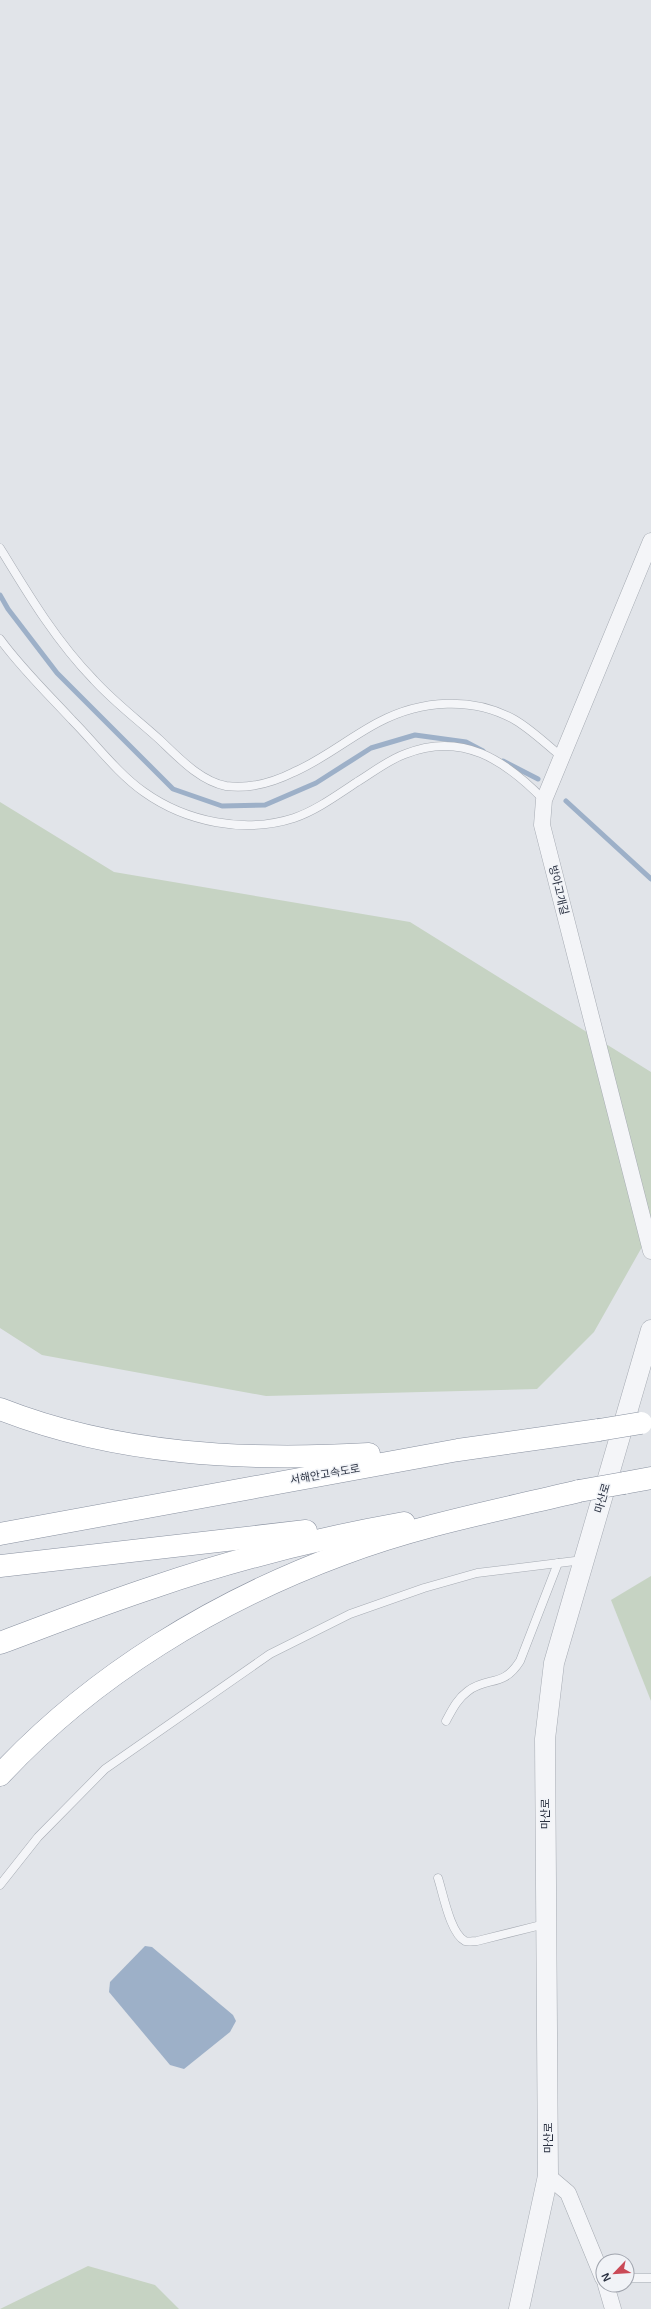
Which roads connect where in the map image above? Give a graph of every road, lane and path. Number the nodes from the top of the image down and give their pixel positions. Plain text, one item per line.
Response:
1 (651, 541) edge
2 (0, 548) edge
3 (0, 639) edge
4 (562, 757) junction
5 (544, 800) junction
6 (651, 1251) edge
7 (651, 1330) edge
8 (0, 1409) edge
9 (646, 1422) edge
10 (458, 1450) junction
11 (651, 1478) edge
12 (579, 1491) junction
13 (0, 1534) edge
14 (584, 1560) junction
15 (558, 1563) junction
16 (0, 1566) edge
17 (0, 1643) edge
18 (446, 1721) dead end
19 (0, 1775) edge
20 (438, 1878) dead end
21 (0, 1885) edge
22 (546, 1923) junction
23 (548, 2176) junction
24 (595, 2258) edge
25 (635, 2278) edge
26 (651, 2278) edge
27 (608, 2293) edge
28 (519, 2309) edge
29 (613, 2309) edge

1 - 4 street, 방아고개길
2 - 4 lane
3 - 5 lane
4 - 5 street, 방아고개길
5 - 6 street, 방아고개길
7 - 14 street, 마산로
8 - 10 highway
9 - 10 highway, 서해안고속도로, bridge
10 - 13 highway, 서해안고속도로
11 - 12 highway, bridge
12 - 16 highway
12 - 17 highway
12 - 19 highway
14 - 15 lane
14 - 22 street, 마산로
15 - 18 lane
15 - 21 lane
20 - 22 lane
22 - 23 street, 마산로
23 - 24 street
23 - 28 street, 마산로
25 - 26 lane
27 - 29 street

